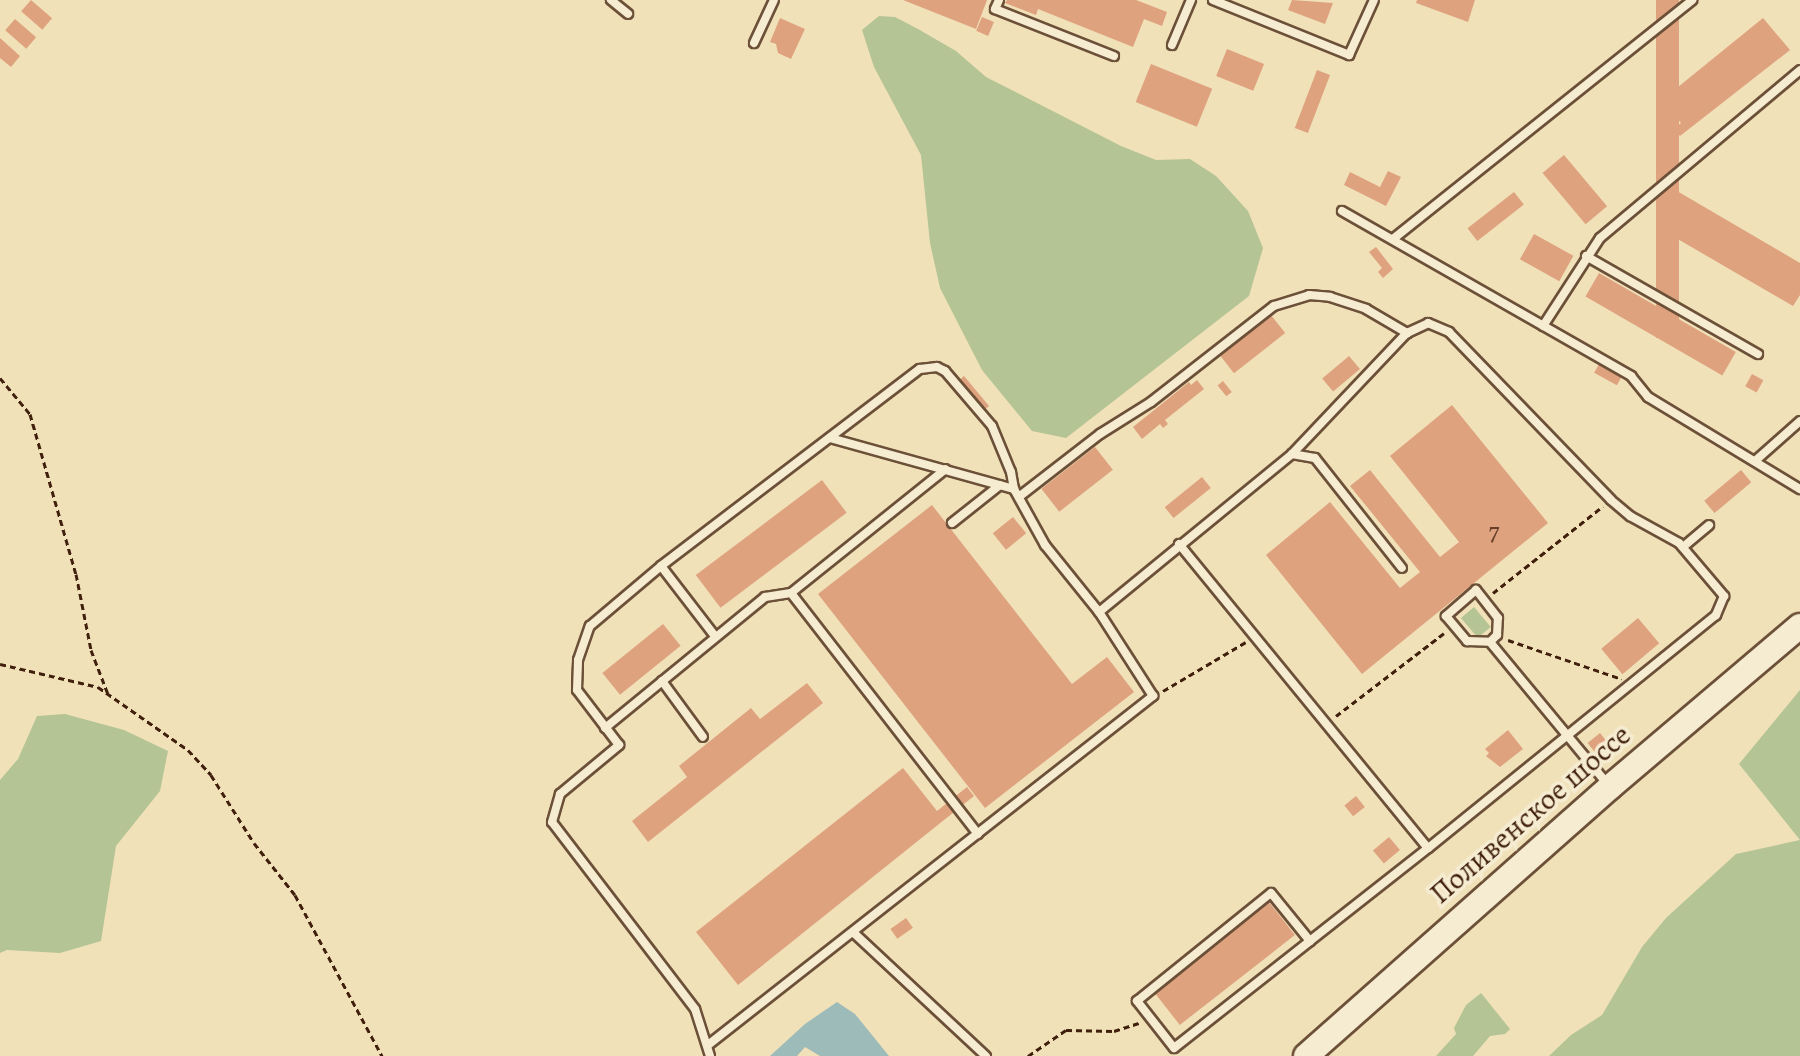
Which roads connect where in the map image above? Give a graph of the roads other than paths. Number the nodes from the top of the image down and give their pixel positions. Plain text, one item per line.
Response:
1 (611, 0) edge
2 (774, 0) edge
3 (999, 0) edge
4 (1191, 0) edge
5 (1213, 0) edge
6 (1374, 0) edge
7 (1692, 0) edge
8 (628, 14) dead end
9 (754, 43) dead end
10 (1172, 45) dead end
11 (1114, 56) dead end
12 (1800, 70) edge
13 (1342, 211) dead end
14 (1393, 239) junction
15 (1586, 256) junction
16 (1543, 326) junction
17 (1407, 333) junction
18 (1758, 354) dead end
19 (1800, 421) edge
20 (830, 438) junction
21 (1292, 454) junction
22 (1755, 461) junction
23 (946, 469) junction
24 (1000, 485) junction
25 (1800, 489) edge
26 (1017, 492) junction
27 (952, 523) dead end
28 (1709, 525) dead end
29 (1179, 544) junction
30 (1683, 547) junction
31 (661, 566) junction
32 (1402, 568) dead end
33 (791, 593) junction
34 (1099, 612) junction
35 (1800, 626) edge
36 (715, 636) junction
37 (1490, 642) junction
38 (662, 681) junction
39 (605, 728) junction
40 (1564, 735) junction
41 (703, 737) dead end
42 (1610, 787) junction
43 (978, 834) junction
44 (1428, 848) junction
45 (855, 934) junction
46 (1310, 941) junction
47 (708, 1045) junction
48 (710, 1056) edge
49 (986, 1056) edge
50 (1306, 1056) edge

1 - 8 lane
2 - 9 lane
3 - 11 lane
4 - 10 lane
5 - 6 lane
7 - 14 lane
12 - 15 lane
13 - 14 lane
14 - 16 lane
15 - 16 lane
15 - 18 lane
16 - 22 lane
17 - 21 lane
17 - 26 lane
17 - 30 lane
19 - 22 lane
20 - 23 lane
20 - 26 lane
20 - 31 lane
21 - 29 lane
21 - 32 lane
22 - 25 lane
23 - 24 lane
23 - 33 lane
24 - 26 lane
24 - 27 lane
26 - 34 lane
28 - 30 lane
29 - 34 lane
29 - 44 lane
30 - 40 lane
31 - 36 lane
31 - 39 lane
33 - 36 lane
33 - 43 lane
34 - 43 lane
35 - 42 street, Поливенское шоссе
36 - 38 lane
37 - 37 lane
37 - 40 lane
38 - 39 lane
38 - 41 lane
39 - 47 lane
40 - 42 lane
40 - 44 lane
42 - 50 street, Поливенское шоссе
43 - 45 lane
44 - 46 lane
45 - 47 lane
45 - 49 lane
46 - 46 lane
47 - 48 lane

